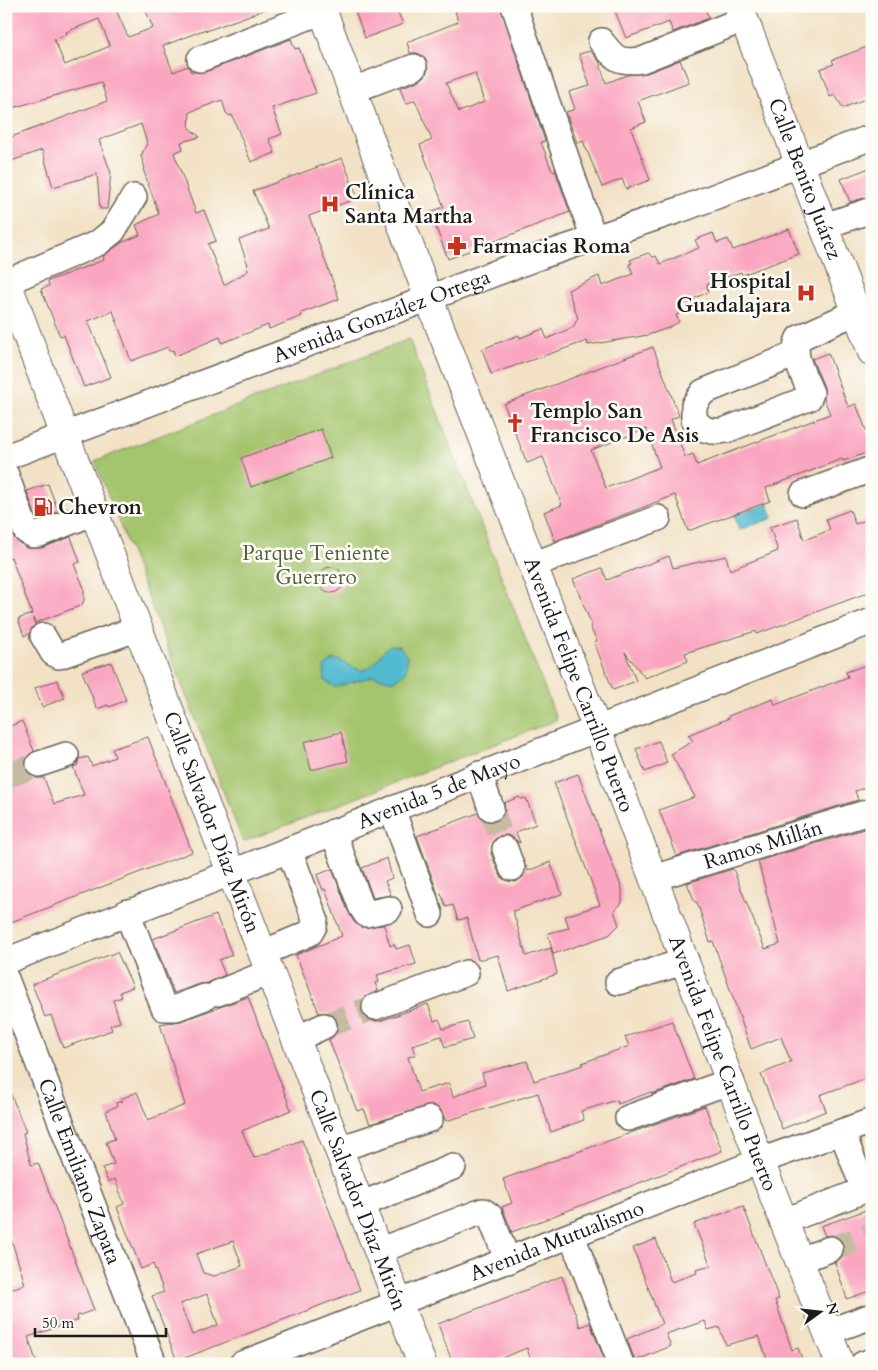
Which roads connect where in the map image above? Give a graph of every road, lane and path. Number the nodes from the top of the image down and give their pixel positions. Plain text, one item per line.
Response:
1 (514, 6) edge
2 (322, 9) edge
3 (741, 13) edge
4 (601, 41) dead end
5 (200, 59) dead end
6 (414, 68) dead end
7 (353, 90) junction
8 (872, 137) edge
9 (800, 164) junction
10 (134, 197) dead end
11 (872, 210) edge
12 (824, 226) junction
13 (594, 239) junction
14 (7, 281) edge
15 (429, 299) junction
16 (863, 318) edge
17 (872, 352) edge
18 (796, 354) dead end
19 (65, 434) junction
20 (6, 457) edge
21 (872, 470) edge
22 (6, 475) edge
23 (803, 494) dead end
24 (95, 512) junction
25 (658, 518) dead end
26 (532, 565) junction
27 (872, 621) edge
28 (138, 628) junction
29 (43, 636) dead end
30 (597, 729) junction
31 (66, 755) dead end
32 (39, 764) tunnel mouth
33 (479, 774) junction
34 (491, 808) tunnel mouth
35 (392, 809) junction
36 (872, 811) edge
37 (333, 832) junction
38 (289, 850) junction
39 (231, 872) junction
40 (654, 878) junction
41 (389, 909) dead end
42 (127, 912) junction
43 (430, 914) dead end
44 (6, 961) edge
45 (686, 961) junction
46 (266, 962) junction
47 (466, 972) dead end
48 (6, 979) edge
49 (618, 982) dead end
50 (375, 1007) tunnel mouth
51 (324, 1026) tunnel mouth
52 (296, 1039) junction
53 (731, 1081) junction
54 (628, 1118) dead end
55 (430, 1119) dead end
56 (872, 1122) edge
57 (842, 1132) junction
58 (339, 1150) junction
59 (760, 1162) junction
60 (453, 1167) dead end
61 (868, 1188) edge
62 (360, 1205) junction
63 (785, 1221) junction
64 (572, 1236) junction
65 (830, 1249) tunnel mouth
66 (378, 1251) junction
67 (800, 1260) junction
68 (508, 1261) junction
69 (399, 1304) junction
70 (872, 1316) edge
71 (827, 1332) junction
72 (872, 1361) edge
73 (154, 1364) edge
74 (242, 1364) edge
75 (422, 1364) edge
76 (621, 1364) edge
77 (840, 1364) edge
78 (863, 1364) edge

1 - 13 street
2 - 5 street
2 - 7 main road, Avenida Felipe Carrillo Puerto
3 - 4 street
3 - 9 main road, Calle Benito Juárez
6 - 7 street
7 - 15 main road, Avenida Felipe Carrillo Puerto
8 - 9 street, Avenida González Ortega
9 - 12 main road, Calle Benito Juárez
9 - 13 street, Avenida González Ortega
10 - 14 street
11 - 12 street
12 - 16 main road, Calle Benito Juárez
13 - 15 street, Avenida González Ortega
14 - 19 main road, Calle Salvador Díaz Mirón
15 - 19 street, Avenida González Ortega
15 - 26 main road, Avenida Felipe Carrillo Puerto
16 - 17 main road, Calle Benito Juárez
16 - 18 street
19 - 20 street, Avenida González Ortega
19 - 24 main road, Calle Salvador Díaz Mirón
21 - 23 street
22 - 24 street
24 - 28 main road, Calle Salvador Díaz Mirón
25 - 26 street
26 - 30 main road, Avenida Felipe Carrillo Puerto
27 - 30 street, Avenida 5 de Mayo
28 - 29 street
28 - 39 main road, Calle Salvador Díaz Mirón
30 - 33 street, Avenida 5 de Mayo
30 - 40 main road, Avenida Felipe Carrillo Puerto
31 - 32 street
33 - 34 street
33 - 35 street, Avenida 5 de Mayo
35 - 37 street, Avenida 5 de Mayo
35 - 43 street
36 - 40 street, Ramos Millán
37 - 38 street, Avenida 5 de Mayo
37 - 41 street
38 - 39 street, Avenida 5 de Mayo
38 - 46 street
39 - 42 street, Avenida 5 de Mayo
39 - 46 main road, Calle Salvador Díaz Mirón
40 - 45 main road, Avenida Felipe Carrillo Puerto
42 - 44 street, Avenida 5 de Mayo
42 - 46 street
45 - 49 street
45 - 53 main road, Avenida Felipe Carrillo Puerto
46 - 52 main road, Calle Salvador Díaz Mirón
47 - 50 street
48 - 73 street, Calle Emiliano Zapata
51 - 52 street
52 - 58 main road, Calle Salvador Díaz Mirón
53 - 54 street
53 - 59 main road, Avenida Felipe Carrillo Puerto
55 - 58 street
56 - 57 street, Avenida Mutualismo
57 - 59 street, Avenida Mutualismo
57 - 61 street
58 - 62 main road, Calle Salvador Díaz Mirón
59 - 63 main road, Avenida Felipe Carrillo Puerto
59 - 64 street, Avenida Mutualismo
60 - 62 street
61 - 63 street
62 - 66 main road, Calle Salvador Díaz Mirón
63 - 67 main road, Avenida Felipe Carrillo Puerto
64 - 68 street, Avenida Mutualismo
64 - 76 street
65 - 67 street
66 - 68 street
66 - 69 main road, Calle Salvador Díaz Mirón
67 - 71 main road, Avenida Felipe Carrillo Puerto
68 - 69 street, Avenida Mutualismo
69 - 74 street, Avenida Mutualismo
69 - 75 main road, Calle Salvador Díaz Mirón
70 - 71 street
71 - 77 main road, Avenida Felipe Carrillo Puerto
72 - 78 street

